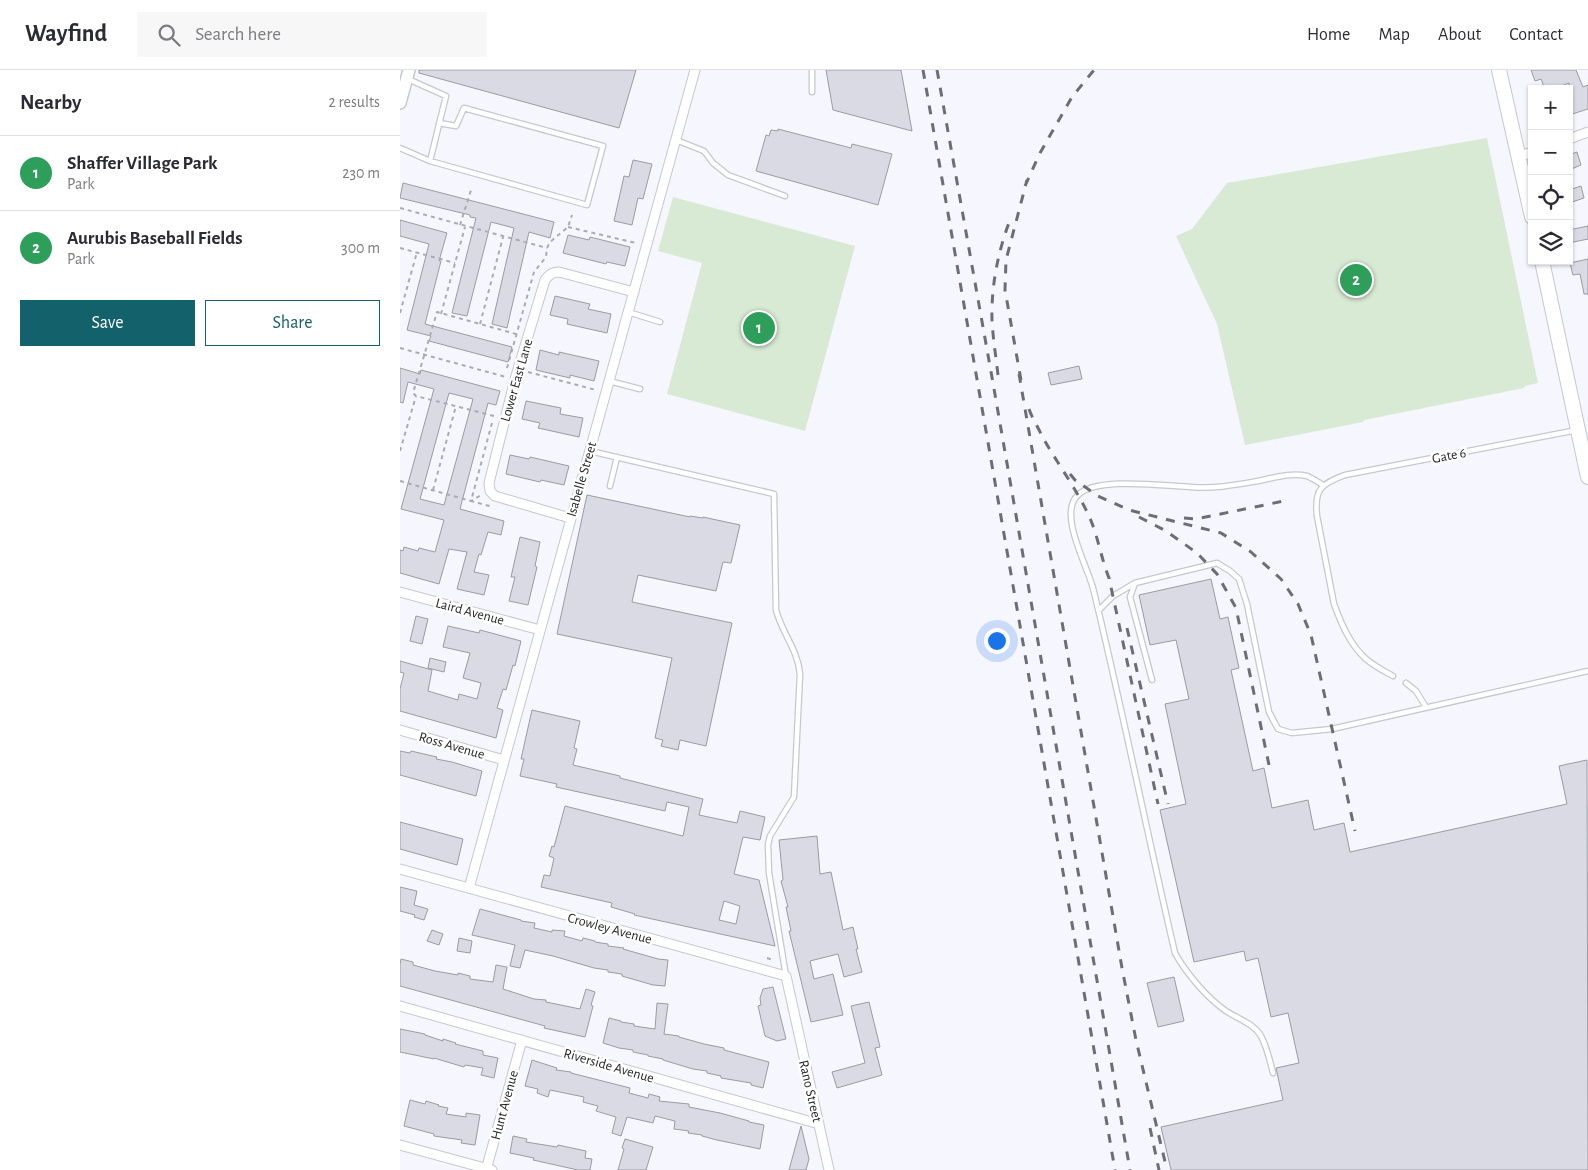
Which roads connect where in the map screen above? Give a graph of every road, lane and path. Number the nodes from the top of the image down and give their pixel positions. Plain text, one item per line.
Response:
1 (695, 70) edge
2 (812, 70) edge
3 (1499, 70) edge
4 (405, 75) edge
5 (812, 92) dead end
6 (400, 103) edge
7 (440, 123) junction
8 (1588, 132) edge
9 (1573, 138) edge
10 (676, 140) junction
11 (400, 148) edge
12 (1528, 153) edge
13 (1518, 156) junction
14 (430, 161) junction
15 (472, 187) dead end
16 (785, 196) dead end
17 (1528, 200) edge
18 (400, 208) edge
19 (572, 215) dead end
20 (460, 225) junction
21 (466, 226) junction
22 (568, 227) junction
23 (503, 236) junction
24 (636, 243) dead end
25 (400, 248) edge
26 (547, 248) junction
27 (417, 252) junction
28 (546, 257) junction
29 (548, 262) dead end
30 (455, 263) junction
31 (1543, 265) edge
32 (634, 292) junction
33 (628, 312) junction
34 (400, 313) edge
35 (441, 314) junction
36 (660, 322) dead end
37 (480, 324) junction
38 (516, 334) junction
39 (400, 348) edge
40 (424, 354) junction
41 (507, 368) dead end
42 (527, 371) dead end
43 (508, 377) dead end
44 (609, 381) junction
45 (640, 389) dead end
46 (598, 391) dead end
47 (416, 396) junction
48 (456, 406) junction
49 (496, 408) dead end
50 (494, 416) junction
51 (1578, 430) junction
52 (400, 451) edge
53 (589, 451) junction
54 (617, 457) junction
55 (1588, 477) edge
56 (400, 481) edge
57 (1323, 485) junction
58 (610, 486) dead end
59 (432, 490) junction
60 (479, 496) dead end
61 (471, 501) junction
62 (570, 518) junction
63 (1135, 583) junction
64 (400, 592) edge
65 (1099, 610) junction
66 (540, 630) junction
67 (1588, 671) edge
68 (1393, 676) dead end
69 (1152, 680) dead end
70 (1406, 684) dead end
71 (1426, 707) junction
72 (400, 730) edge
73 (504, 760) junction
74 (400, 869) edge
75 (469, 888) junction
76 (767, 958) dead end
77 (773, 960) dead end
78 (786, 976) junction
79 (400, 1006) edge
80 (522, 1040) junction
81 (1273, 1073) dead end
82 (819, 1124) junction
83 (400, 1145) edge
84 (488, 1169) edge
85 (829, 1170) edge

1 - 10 street, Isabelle Street
2 - 5 lane
3 - 13 main road
4 - 6 street
4 - 7 lane
7 - 14 lane
7 - 14 lane
8 - 9 street
10 - 16 lane
10 - 32 street, Isabelle Street
11 - 14 lane
12 - 13 street
13 - 17 main road
15 - 20 path
18 - 20 path
19 - 22 path
20 - 21 path
21 - 23 path
21 - 30 path
22 - 24 path
22 - 26 path
23 - 26 path
23 - 37 path
25 - 27 path
26 - 28 path
27 - 30 path
27 - 34 path
28 - 29 path
28 - 38 path
30 - 35 path
31 - 51 main road
32 - 33 street, Isabelle Street
32 - 62 street, Lower East Lane
33 - 36 lane
33 - 44 street, Isabelle Street
35 - 37 path
35 - 40 path
37 - 38 path
38 - 41 path
39 - 40 path
40 - 43 path
40 - 47 path
42 - 46 path
44 - 45 lane
44 - 53 street, Isabelle Street
47 - 48 path
47 - 52 path
48 - 50 path
48 - 59 path
49 - 50 path
50 - 61 path
51 - 55 main road
51 - 57 lane, Gate 6
53 - 54 lane
53 - 62 street, Isabelle Street
54 - 58 lane
54 - 78 lane
56 - 59 path
57 - 65 lane
57 - 68 lane
59 - 61 path
60 - 61 path
62 - 66 street, Isabelle Street
63 - 65 lane
63 - 69 lane
63 - 71 lane
64 - 66 street, Laird Avenue
65 - 81 lane
66 - 73 street, Isabelle Street
67 - 71 lane
70 - 71 lane
72 - 73 street, Ross Avenue
73 - 75 street, Isabelle Street
74 - 75 street, Crowley Avenue
75 - 78 street, Crowley Avenue
76 - 77 path
78 - 82 street, Rano Street
79 - 80 street, Riverside Avenue
80 - 82 street, Riverside Avenue
80 - 84 street, Hunt Avenue
82 - 85 street, Rano Street
83 - 84 street

